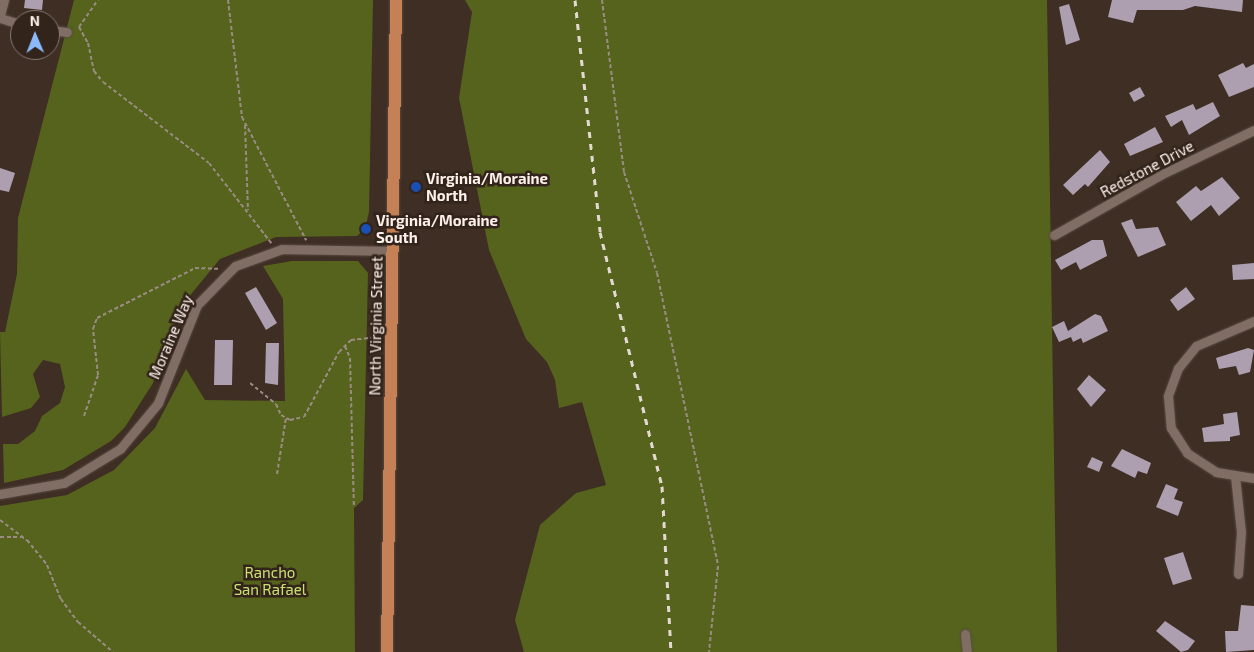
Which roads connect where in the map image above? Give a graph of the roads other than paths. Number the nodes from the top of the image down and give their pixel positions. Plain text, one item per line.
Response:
1 (4, 0) edge
2 (396, 0) edge
3 (0, 17) edge
4 (60, 31) edge
5 (67, 32) road end
6 (1254, 130) edge
7 (1054, 234) dead end
8 (393, 251) junction
9 (1254, 321) edge
10 (1235, 476) junction
11 (1254, 478) edge
12 (0, 494) edge
13 (1238, 574) dead end
14 (965, 634) dead end
15 (387, 652) edge
16 (967, 652) edge

1 - 3 street
2 - 8 main road, North Virginia Street
4 - 5 street
6 - 7 street, Redstone Drive
8 - 12 street, Moraine Way
8 - 15 main road, North Virginia Street
9 - 10 street
10 - 11 street
10 - 13 street
14 - 16 street

